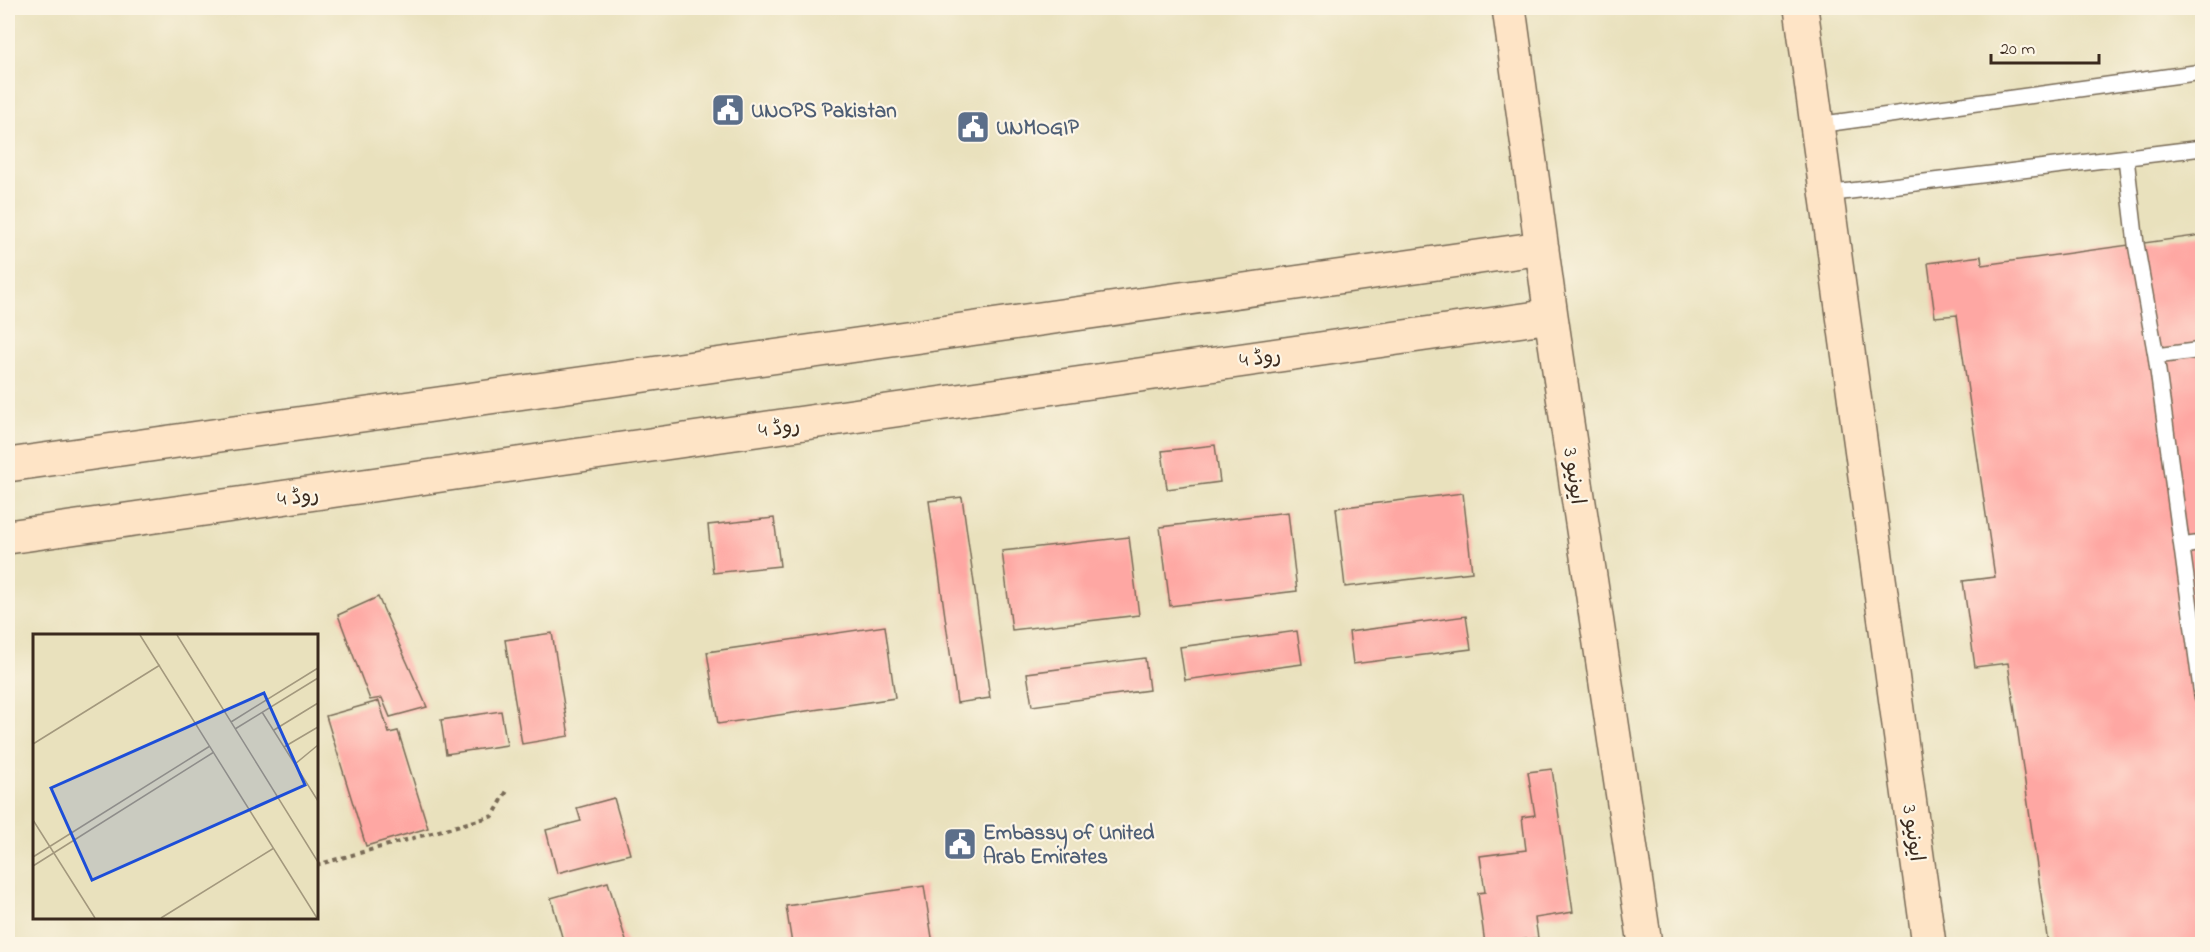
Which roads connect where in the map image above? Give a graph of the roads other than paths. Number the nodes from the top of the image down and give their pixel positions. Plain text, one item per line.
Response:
1 (1509, 8) edge
2 (1801, 8) edge
3 (2202, 72) edge
4 (1817, 125) junction
5 (2202, 148) edge
6 (2126, 158) junction
7 (1826, 194) junction
8 (1542, 248) junction
9 (1551, 316) junction
10 (2202, 350) edge
11 (2156, 356) junction
12 (8, 465) edge
13 (8, 537) edge
14 (2202, 543) edge
15 (2182, 546) junction
16 (2202, 696) edge
17 (1645, 945) edge
18 (1929, 945) edge

1 - 8 street, ایونیو 3
2 - 4 street, ایونیو 3
3 - 4 lane
4 - 7 street, ایونیو 3
5 - 6 lane
6 - 7 lane
6 - 11 lane
7 - 18 street, ایونیو 3
8 - 9 street, ایونیو 3
8 - 12 street
9 - 13 street, روڈ 4
9 - 17 street, ایونیو 3
10 - 11 lane
11 - 15 lane
14 - 15 lane
15 - 16 lane

